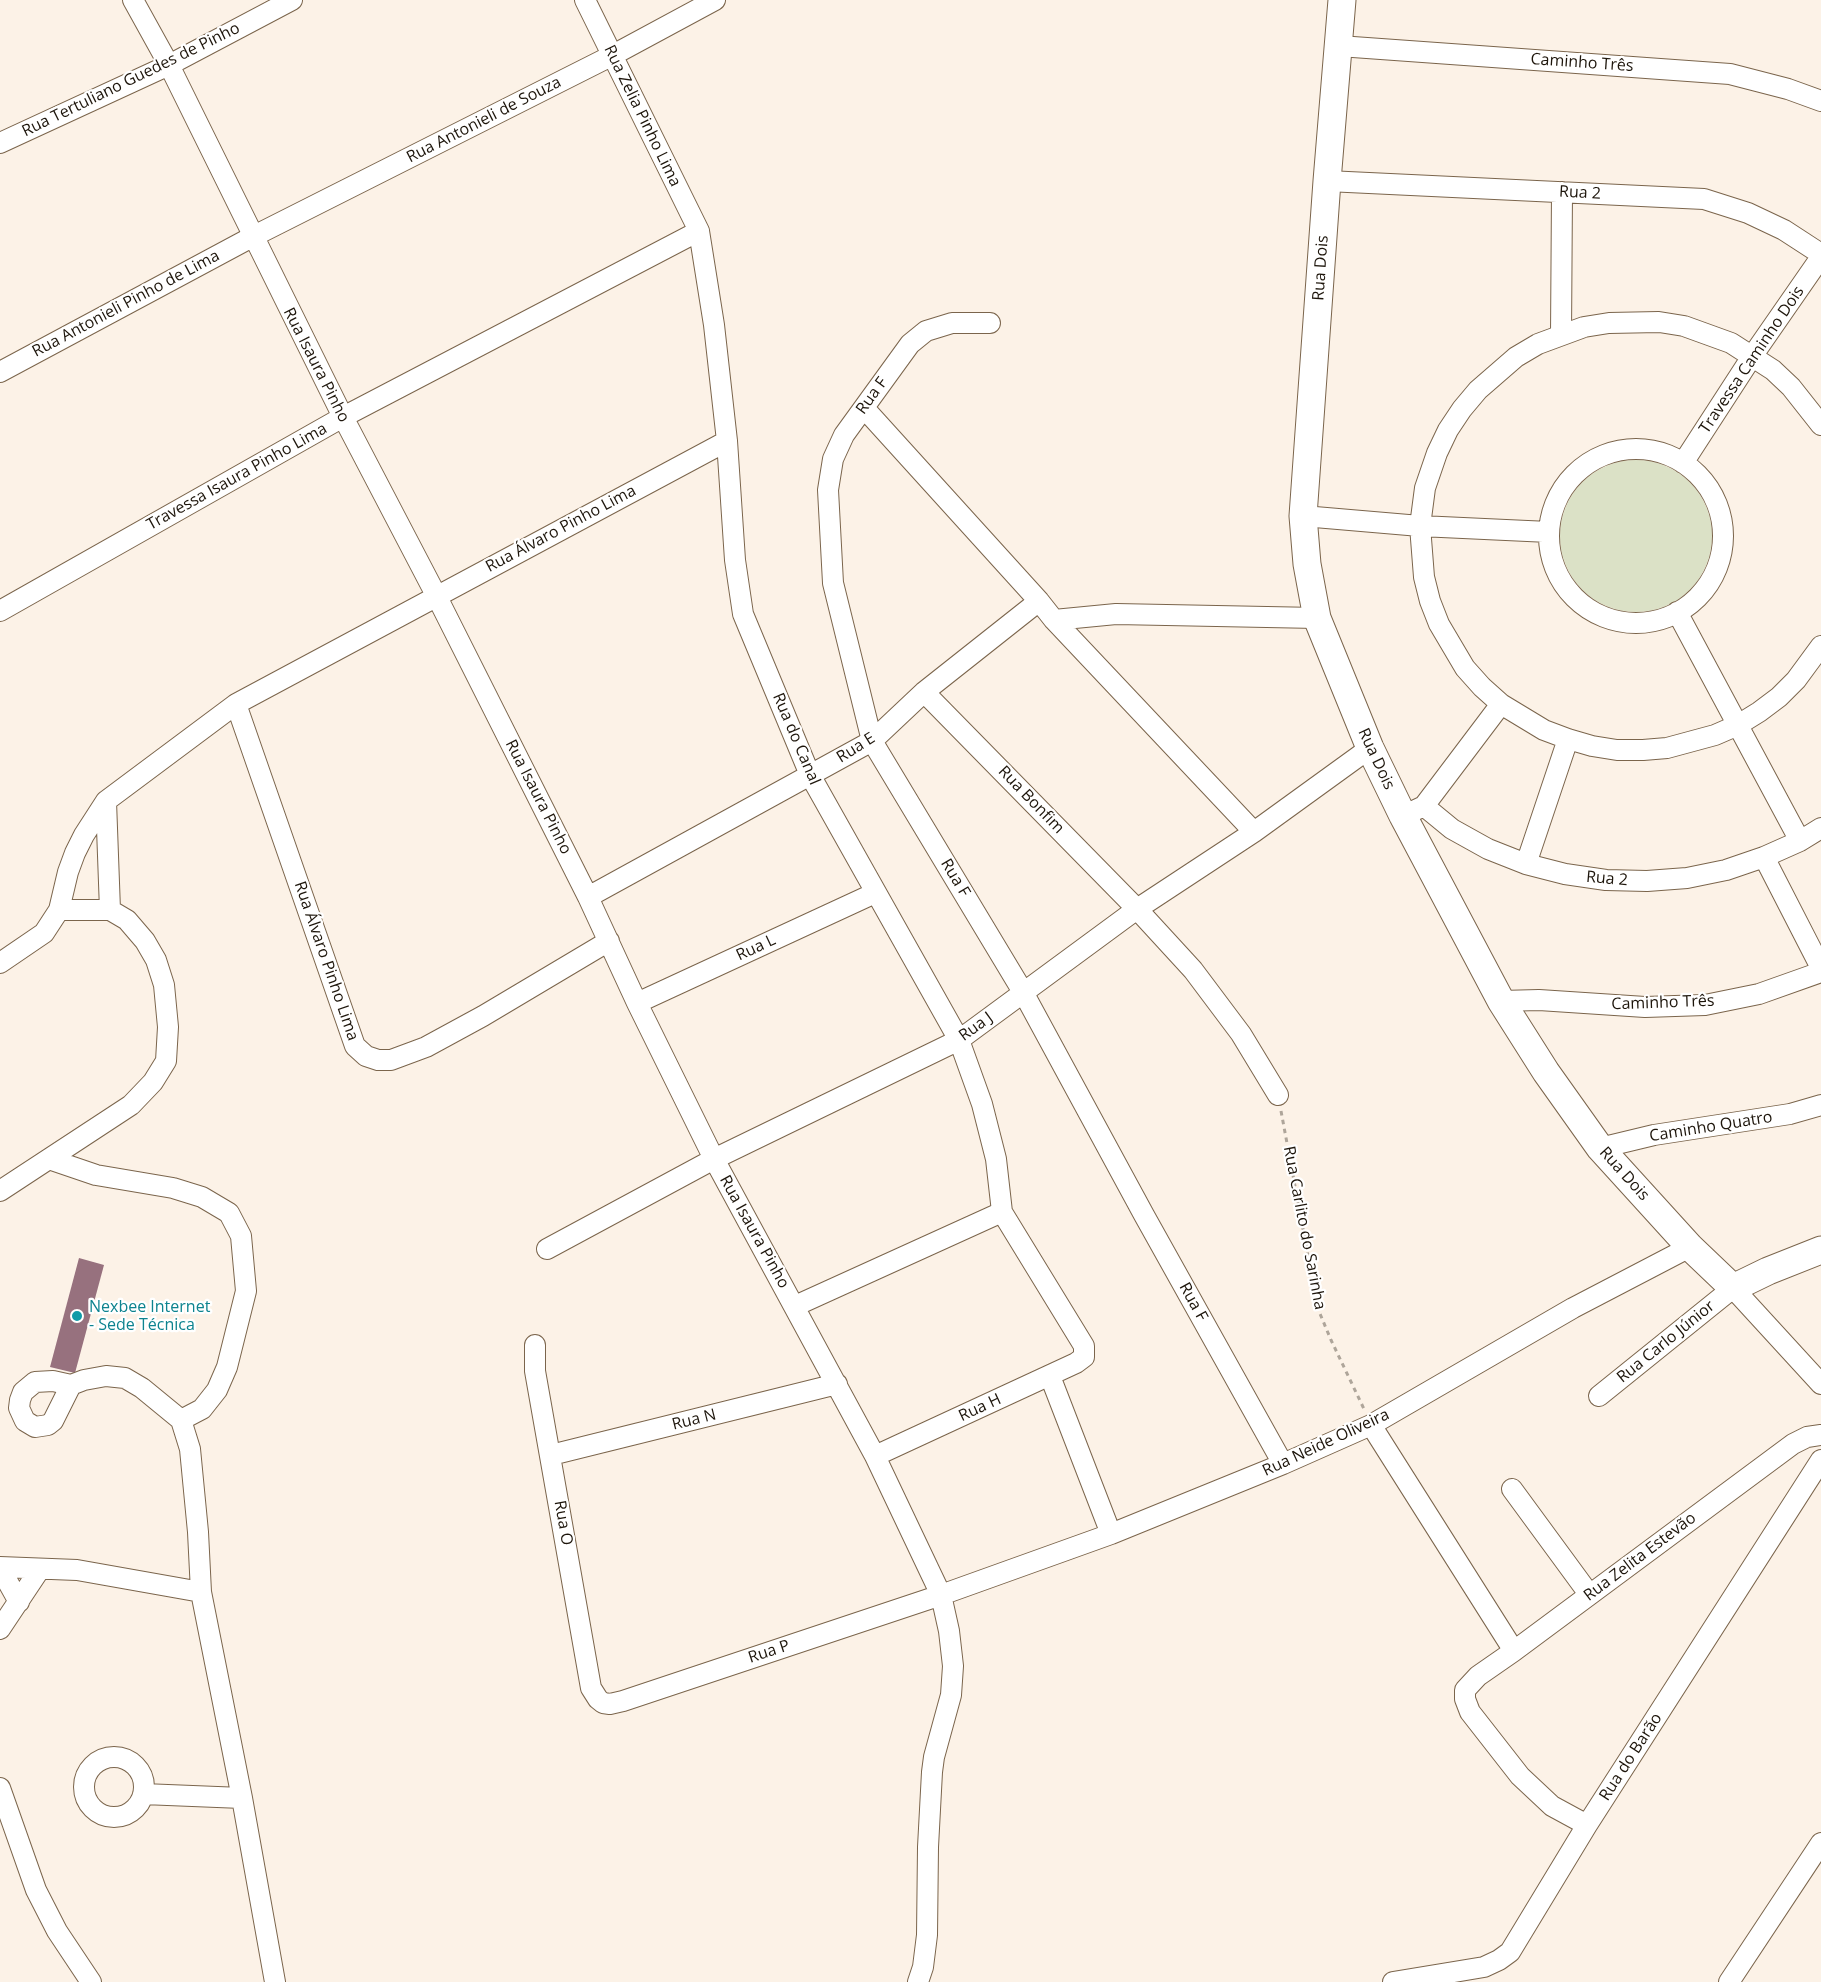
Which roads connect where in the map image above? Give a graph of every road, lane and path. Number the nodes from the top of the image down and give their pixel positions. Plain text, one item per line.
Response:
1 (133, 0) edge
2 (292, 0) edge
3 (585, 0) edge
4 (714, 0) edge
5 (1342, 0) edge
6 (1340, 46) junction
7 (613, 55) junction
8 (169, 65) junction
9 (1821, 101) edge
10 (0, 143) edge
11 (1327, 181) junction
12 (1562, 192) junction
13 (699, 231) junction
14 (252, 237) junction
15 (1821, 256) edge
16 (990, 323) dead end
17 (1560, 335) junction
18 (1753, 355) junction
19 (0, 372) edge
20 (864, 408) junction
21 (343, 417) junction
22 (1821, 425) edge
23 (727, 441) junction
24 (1683, 463) junction
25 (1303, 516) junction
26 (1420, 526) junction
27 (1549, 532) junction
28 (436, 595) junction
29 (1039, 601) junction
30 (0, 611) edge
31 (1677, 612) junction
32 (1317, 618) junction
33 (1054, 620) junction
34 (1821, 646) edge
35 (924, 692) junction
36 (236, 704) junction
37 (1501, 704) junction
38 (1738, 725) junction
39 (1568, 739) junction
40 (872, 741) junction
41 (1370, 748) junction
42 (810, 775) junction
43 (106, 801) junction
44 (1413, 811) junction
45 (1821, 828) edge
46 (1254, 832) junction
47 (1800, 841) junction
48 (1764, 857) junction
49 (1526, 864) junction
50 (875, 893) junction
51 (588, 897) junction
52 (1137, 909) junction
53 (59, 910) junction
54 (110, 910) junction
55 (609, 940) junction
56 (0, 963) edge
57 (1821, 970) edge
58 (1023, 992) junction
59 (1501, 1001) junction
60 (637, 1003) junction
61 (959, 1040) junction
62 (1278, 1095) joint
63 (1821, 1105) edge
64 (1600, 1148) junction
65 (49, 1159) junction
66 (714, 1159) junction
67 (0, 1191) edge
68 (1002, 1212) junction
69 (1690, 1246) junction
70 (547, 1249) dead end
71 (1821, 1250) edge
72 (1733, 1288) junction
73 (795, 1306) junction
74 (535, 1345) dead end
75 (1050, 1376) junction
76 (837, 1384) junction
77 (1821, 1384) edge
78 (70, 1385) dead end
79 (1599, 1396) dead end
80 (181, 1420) junction
81 (1371, 1425) junction
82 (1821, 1435) edge
83 (551, 1455) junction
84 (875, 1456) junction
85 (1821, 1460) edge
86 (1283, 1464) junction
87 (1512, 1489) dead end
88 (1111, 1534) junction
89 (0, 1568) edge
90 (40, 1569) junction
91 (201, 1592) junction
92 (1589, 1594) junction
93 (941, 1595) junction
94 (19, 1602) junction
95 (0, 1629) edge
96 (1514, 1651) junction
97 (598, 1700) joint
98 (0, 1788) edge
99 (143, 1794) dead end
100 (242, 1798) junction
101 (1587, 1826) junction
102 (1821, 1843) edge
103 (92, 1982) edge
104 (275, 1982) edge
105 (918, 1982) edge
106 (1393, 1982) edge
107 (1729, 1982) edge

1 - 8 street, Rua Isaura Pinho
2 - 8 street, Rua Tertuliano Guedes de Pinho
3 - 7 street, Rua Zelia Pinho Lima
4 - 7 street, Rua Antonieli de Souza
5 - 6 street, Rua Dois
6 - 9 street, Caminho Três
6 - 11 street, Rua Dois
7 - 13 street, Rua Zelia Pinho Lima
7 - 14 street, Rua Antonieli de Souza
8 - 10 street, Rua Tertuliano Guedes de Pinho
8 - 14 street, Rua Isaura Pinho
11 - 12 street, Rua 2
11 - 25 street, Rua Dois
12 - 15 street, Rua 2
12 - 17 street
13 - 21 street, Travessa Isaura Pinho Lima
13 - 23 street, Rua do Canal
14 - 19 street, Rua Antonieli Pinho de Lima
14 - 21 street, Rua Isaura Pinho
15 - 18 street, Travessa Caminho Dois
16 - 20 street, Rua F
17 - 18 street
17 - 26 street
18 - 22 street
18 - 24 street, Travessa Caminho Dois
20 - 29 street
20 - 40 street, Rua F
21 - 28 street, Rua Isaura Pinho
21 - 30 street, Travessa Isaura Pinho Lima
23 - 28 street, Rua Álvaro Pinho Lima
23 - 42 street, Rua do Canal
24 - 27 street
24 - 31 street
25 - 26 street
25 - 32 street, Rua Dois
26 - 27 street
26 - 37 street
27 - 31 street
28 - 36 street, Rua Álvaro Pinho Lima
28 - 51 street, Rua Isaura Pinho
29 - 33 street
29 - 35 street, Rua E
31 - 38 street
32 - 33 street
32 - 41 street, Rua Dois
33 - 46 street
34 - 38 street
35 - 40 street, Rua E
35 - 52 street, Rua Bonfim
36 - 43 street, Rua Álvaro Pinho Lima
36 - 55 street, Rua Álvaro Pinho Lima
37 - 39 street
37 - 44 street
38 - 39 street
38 - 47 street
39 - 49 street
40 - 42 street, Rua E
40 - 58 street, Rua F
41 - 44 street, Rua Dois
41 - 46 street, Rua J
42 - 50 street, Rua do Canal
42 - 51 street, Rua E
43 - 53 street, Rua Álvaro Pinho Lima
43 - 54 street
44 - 49 street, Rua 2
44 - 59 street, Rua Dois
45 - 47 street, Rua 2
46 - 52 street, Rua J
47 - 48 street, Rua 2
48 - 49 street, Rua 2
48 - 57 street
50 - 60 street, Rua L
50 - 61 street, Rua do Canal
51 - 55 street, Rua Isaura Pinho
52 - 58 street, Rua J
52 - 62 street
53 - 54 street
53 - 56 street, Rua Álvaro Pinho Lima
54 - 65 street
55 - 60 street, Rua Isaura Pinho
57 - 59 street, Caminho Três
58 - 61 street, Rua J
58 - 86 street, Rua F
59 - 64 street, Rua Dois
60 - 66 street, Rua Isaura Pinho
61 - 66 street, Rua J
61 - 68 street, Rua do Canal
62 - 81 path, Rua Carlito do Sarinha
63 - 64 street, Caminho Quatro
64 - 69 street, Rua Dois
65 - 67 street
65 - 80 street
66 - 70 street, Rua J
66 - 73 street, Rua Isaura Pinho
68 - 73 street
68 - 75 street, Rua H
69 - 72 street, Rua Dois
69 - 81 street, Rua Neide Oliveira
71 - 72 street
72 - 77 street, Rua Dois
72 - 79 street, Rua Carlo Júnior
73 - 76 street, Rua Isaura Pinho
74 - 83 street, Rua O
75 - 84 street, Rua H
75 - 88 street
76 - 83 street, Rua N
76 - 84 street, Rua Isaura Pinho
78 - 80 street
80 - 91 street
81 - 86 street, Rua Neide Oliveira
81 - 96 street
82 - 92 street, Rua Zelita Estevão
83 - 97 street, Rua O
84 - 93 street, Rua Isaura Pinho
85 - 101 street, Rua do Barão
86 - 88 street, Rua Neide Oliveira
87 - 92 street
88 - 93 street, Rua Neide Oliveira
89 - 90 street
89 - 94 street
90 - 91 street
90 - 94 street
91 - 100 street
92 - 96 street, Rua Zelita Estevão
93 - 97 street, Rua P
93 - 105 street, Rua Isaura Pinho
94 - 95 street
96 - 101 street, Rua Zelita Estevão
98 - 103 street
99 - 100 street
100 - 104 street
101 - 106 street, Rua do Barão
102 - 107 street

